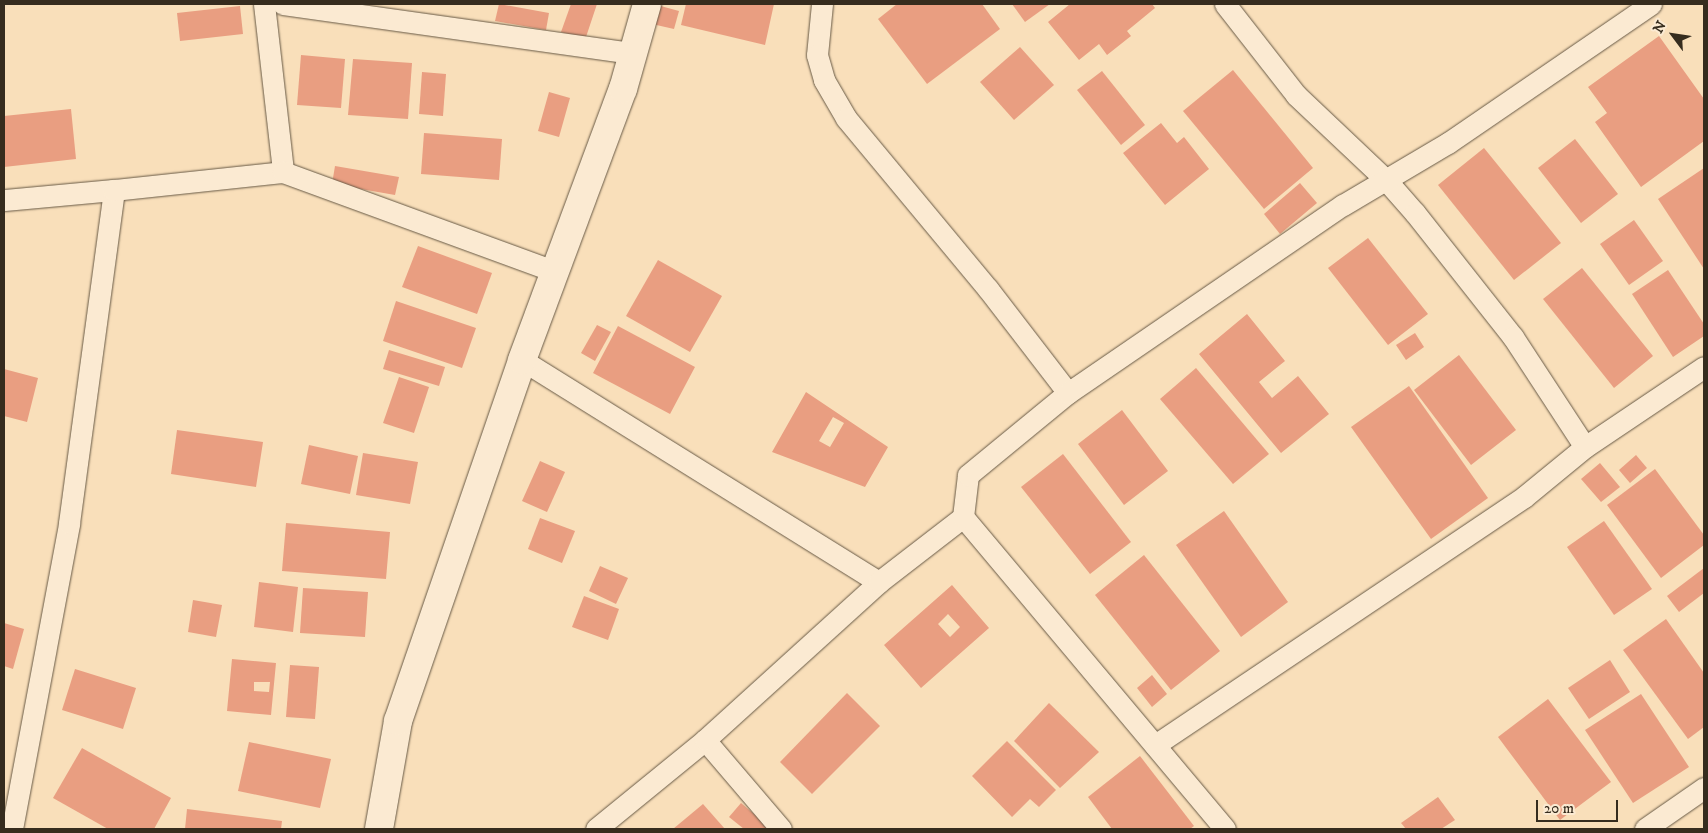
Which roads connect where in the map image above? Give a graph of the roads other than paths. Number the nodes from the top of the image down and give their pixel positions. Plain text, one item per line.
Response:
1 (264, 4) edge
2 (283, 4) edge
3 (646, 4) edge
4 (822, 4) edge
5 (1226, 4) edge
6 (1651, 4) edge
7 (633, 53) junction
8 (283, 172) junction
9 (1386, 180) junction
10 (114, 190) junction
11 (4, 200) edge
12 (554, 271) junction
13 (522, 360) junction
14 (1704, 367) edge
15 (1068, 393) junction
16 (1585, 447) junction
17 (964, 517) junction
18 (879, 582) junction
19 (705, 740) junction
20 (1155, 745) junction
21 (1704, 788) edge
22 (12, 829) edge
23 (379, 829) edge
24 (596, 829) edge
25 (781, 829) edge
26 (1225, 829) edge
27 (1645, 829) edge

1 - 8 street
2 - 7 street
3 - 7 street
4 - 15 street
5 - 9 street
6 - 9 street
7 - 12 street
8 - 10 street
8 - 12 street
9 - 15 street
9 - 16 street
10 - 11 street
10 - 22 street
12 - 13 street
13 - 18 street
13 - 23 street
14 - 16 street
15 - 17 street
16 - 20 street
17 - 18 street
17 - 20 street
18 - 19 street
19 - 24 street
19 - 25 street
20 - 26 street
21 - 27 street

